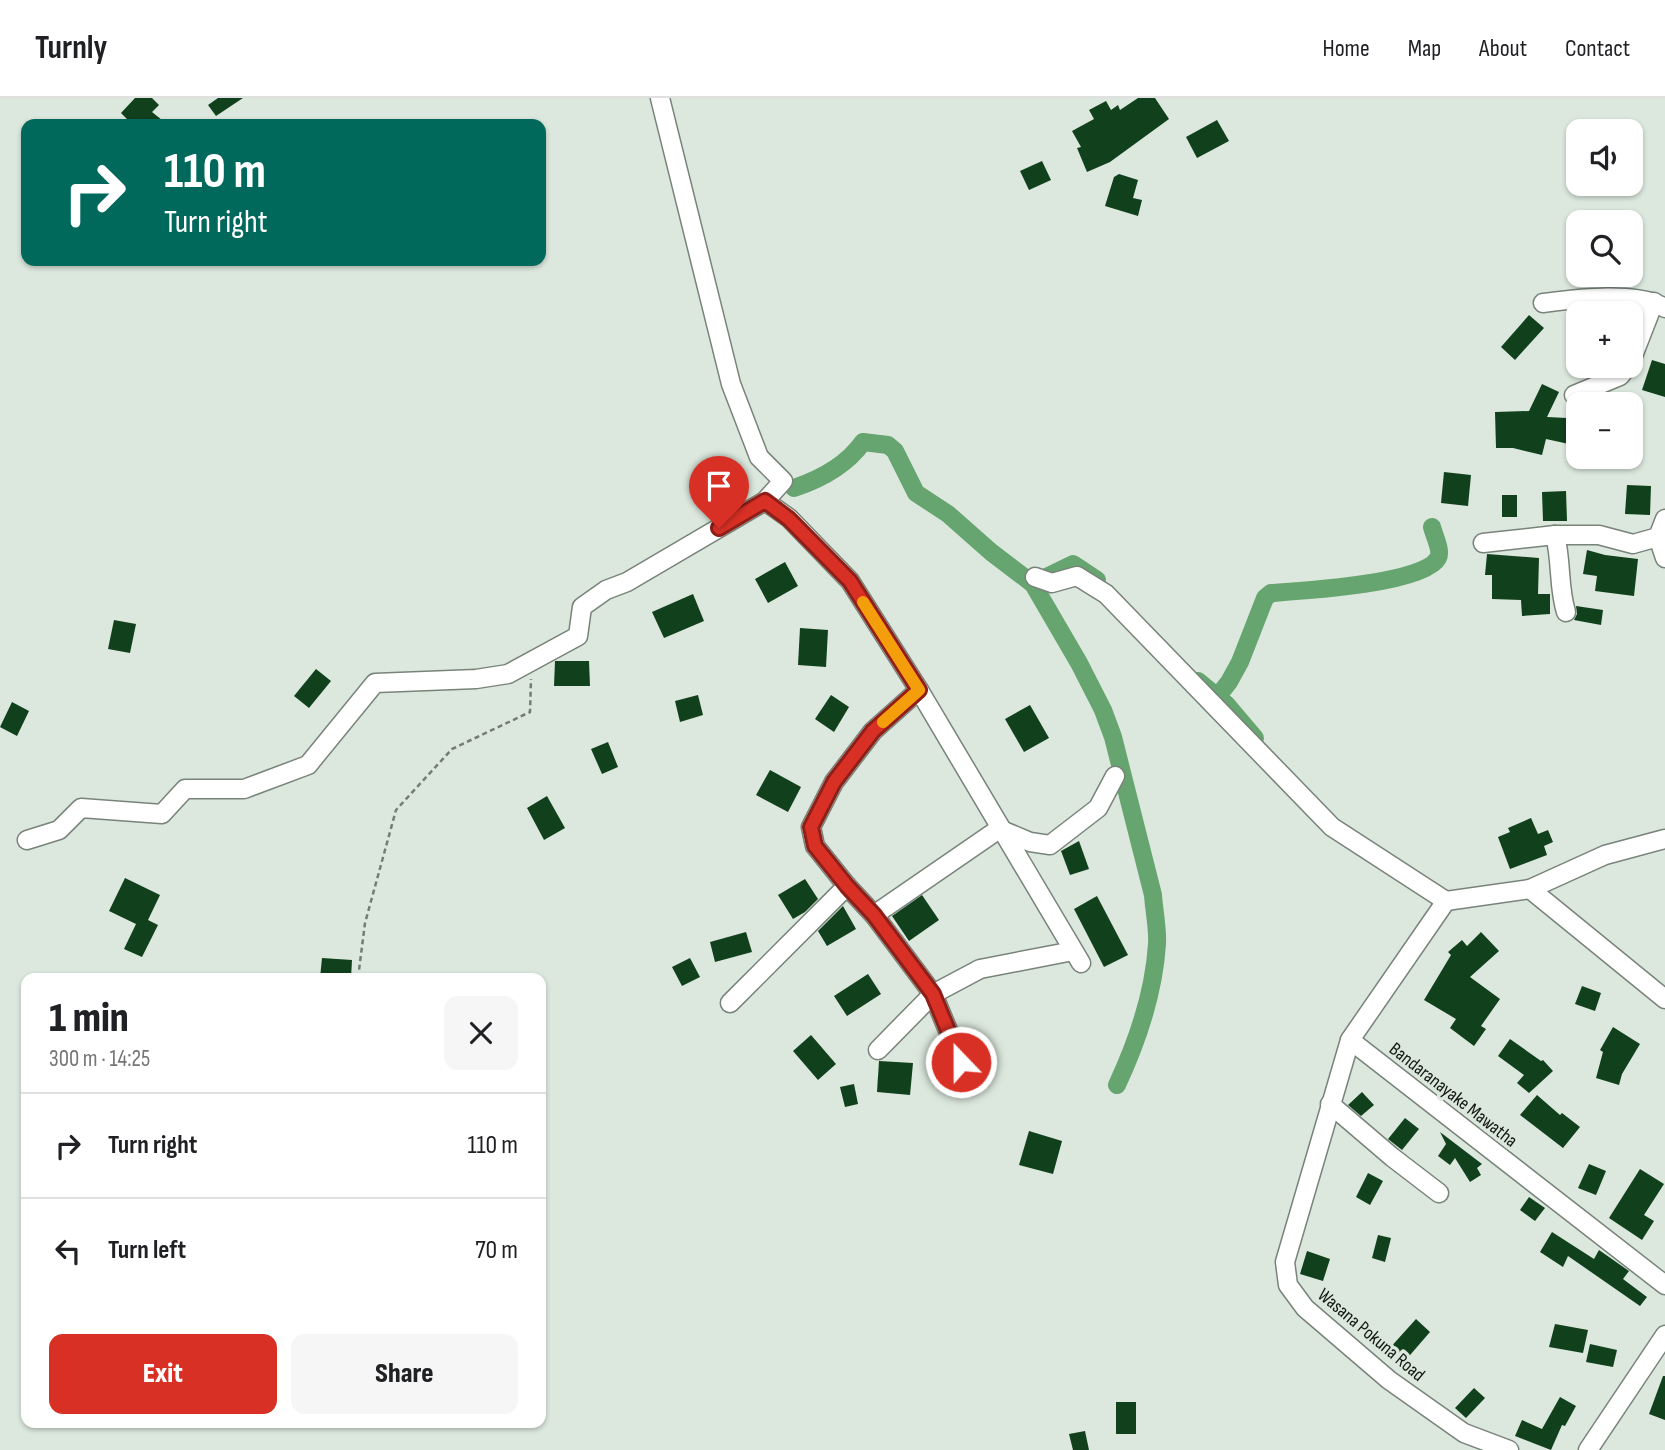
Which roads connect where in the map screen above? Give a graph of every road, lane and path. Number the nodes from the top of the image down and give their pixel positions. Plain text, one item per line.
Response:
1 (660, 98) edge
2 (1543, 303) dead end
3 (1660, 305) edge
4 (1643, 338) edge
5 (1615, 378) edge
6 (1581, 392) edge
7 (765, 501) junction
8 (1665, 519) edge
9 (1555, 535) junction
10 (1658, 537) junction
11 (1483, 543) dead end
12 (1665, 558) edge
13 (1043, 580) dead end
14 (1566, 612) dead end
15 (531, 662) junction
16 (919, 690) junction
17 (1115, 776) dead end
18 (999, 829) junction
19 (1665, 839) edge
20 (27, 840) dead end
21 (847, 886) junction
22 (1530, 889) junction
23 (1446, 901) junction
24 (874, 915) junction
25 (359, 973) edge
26 (933, 994) junction
27 (1665, 999) edge
28 (730, 1003) dead end
29 (1350, 1041) junction
30 (878, 1050) dead end
31 (961, 1062) dead end
32 (1330, 1104) junction
33 (1439, 1193) dead end
34 (1665, 1284) edge
35 (1665, 1335) edge
36 (1509, 1450) edge
37 (1588, 1450) edge

1 - 7 street
2 - 3 street
3 - 4 street
5 - 6 street
7 - 15 street
7 - 16 street
8 - 10 street
9 - 10 street
9 - 11 street
9 - 14 street
10 - 12 street
13 - 23 street
15 - 20 street
15 - 25 path
16 - 18 street
16 - 21 street
17 - 18 street
18 - 24 street
18 - 26 street
19 - 22 street
21 - 24 street
21 - 28 street
22 - 23 street
22 - 27 street
23 - 29 street
24 - 26 street
26 - 30 street
26 - 31 street
29 - 32 street, Wasana Pokuna Road
29 - 34 street, Bandaranayake Mawatha
32 - 33 street
32 - 36 street, Wasana Pokuna Road
35 - 37 street

